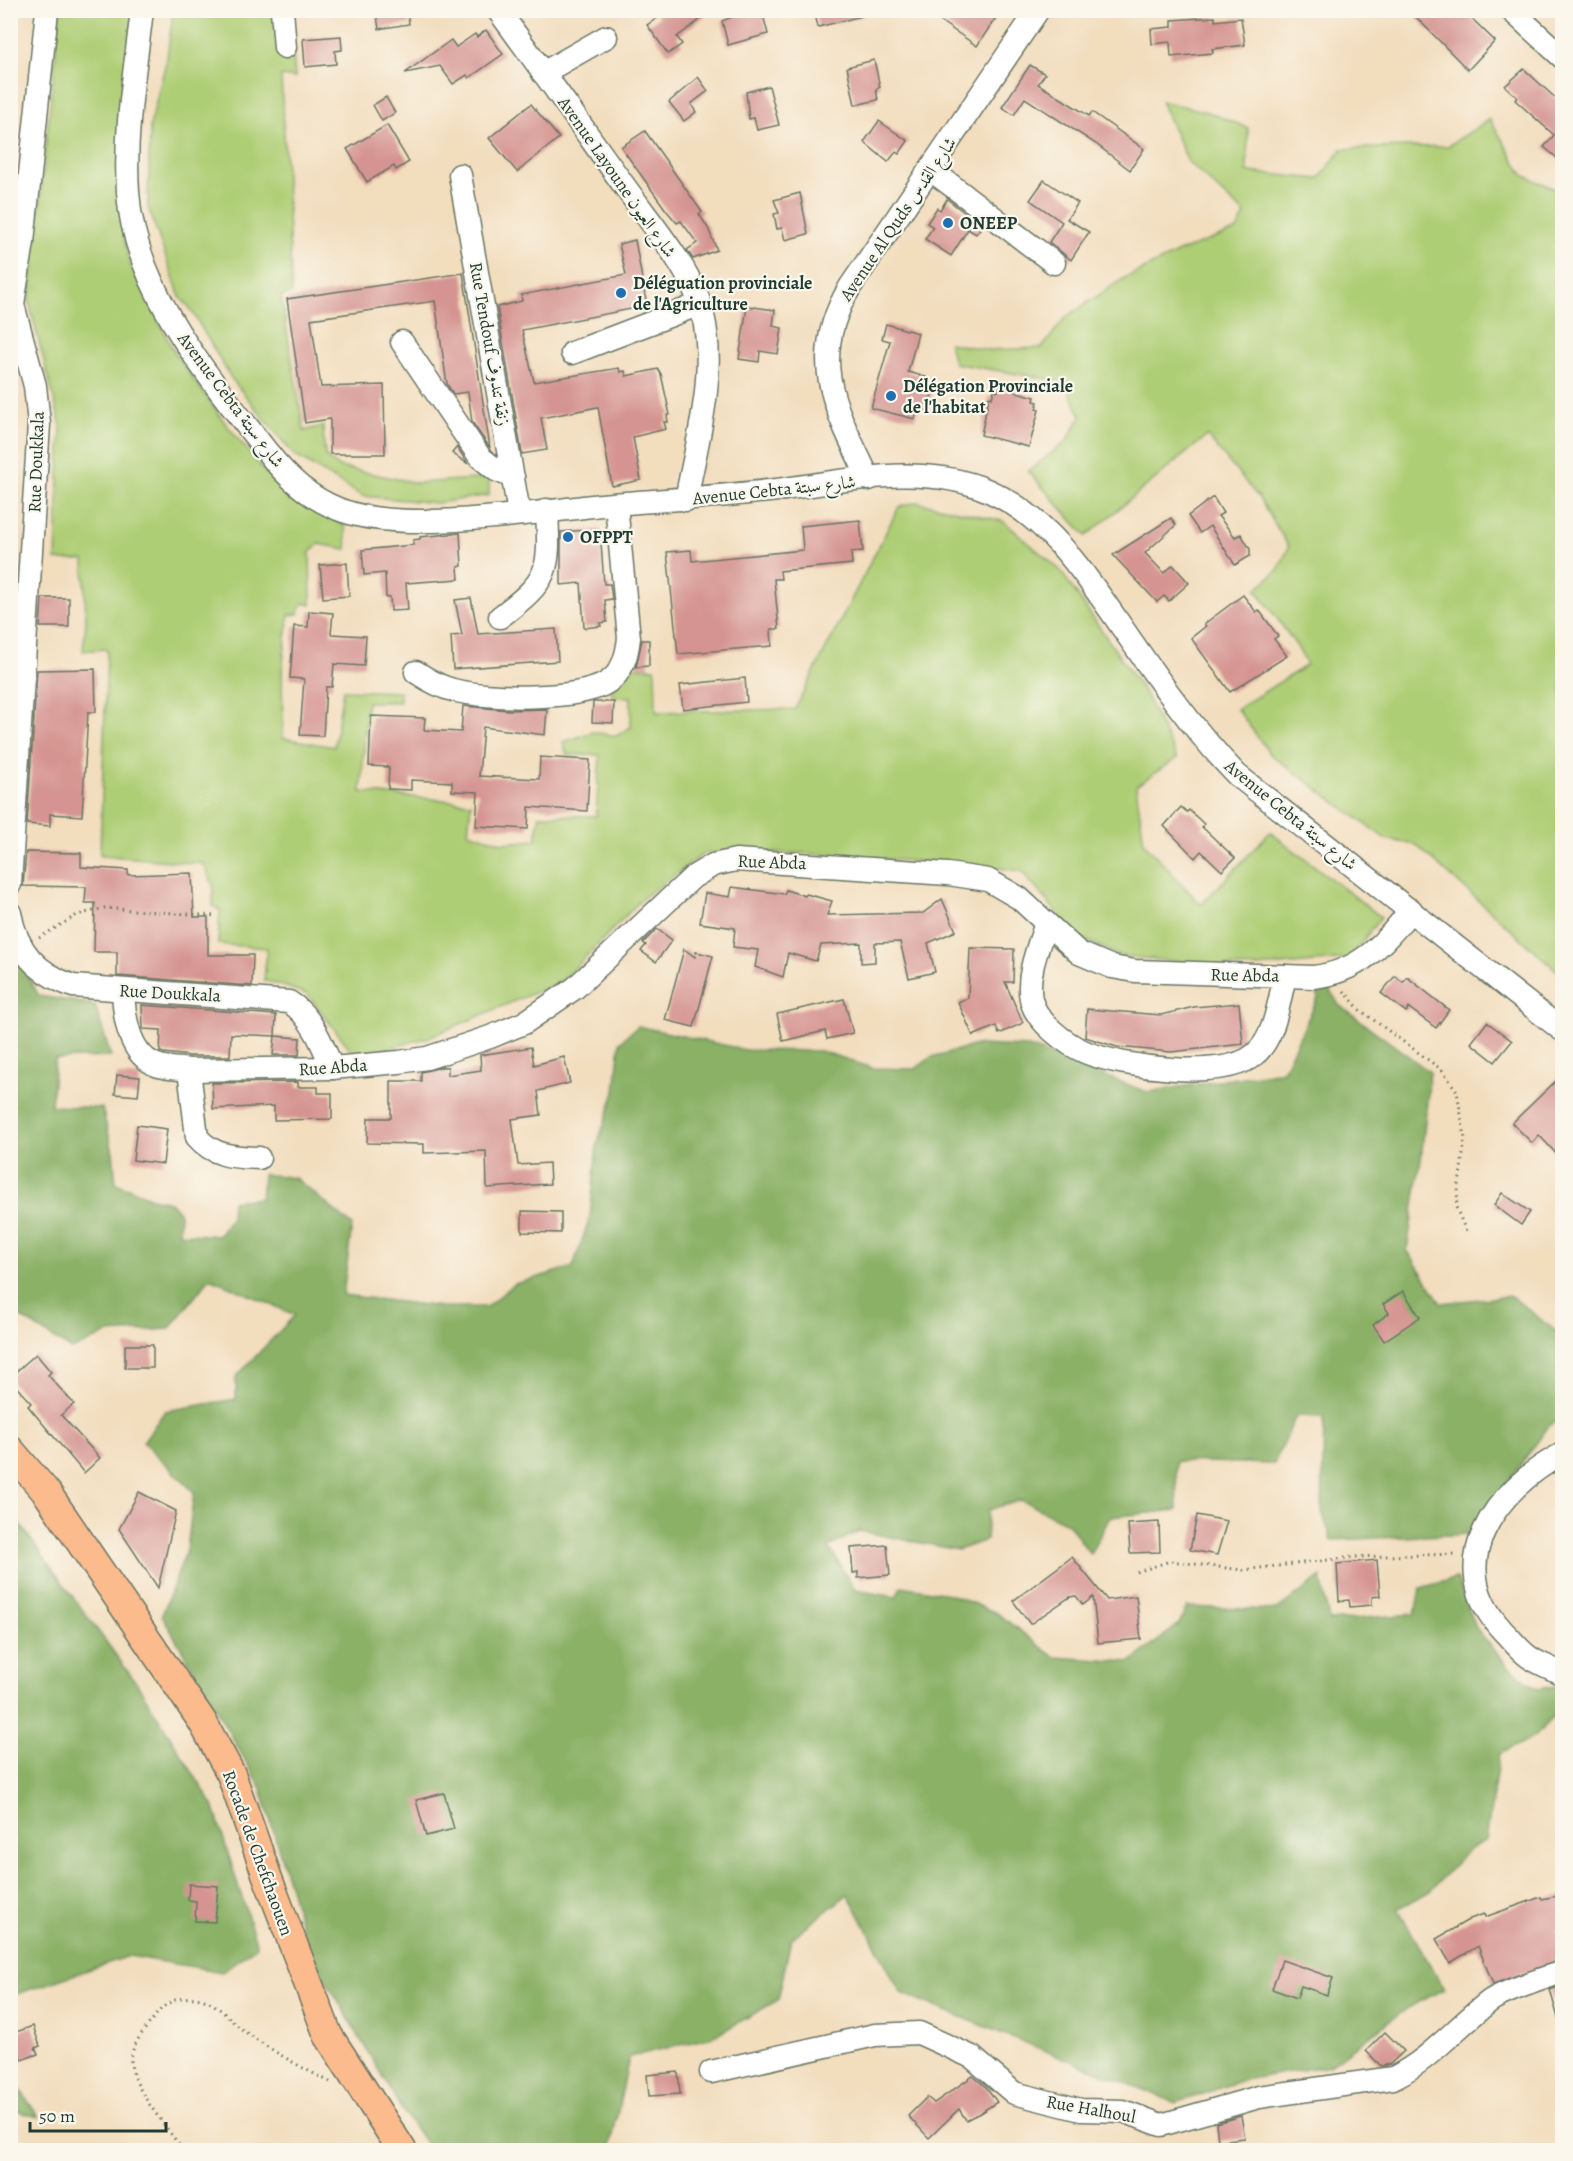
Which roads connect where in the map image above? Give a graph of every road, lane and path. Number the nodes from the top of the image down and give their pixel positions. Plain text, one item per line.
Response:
1 (47, 10) edge
2 (142, 10) edge
3 (282, 10) edge
4 (498, 10) edge
5 (1038, 10) edge
6 (1511, 10) edge
7 (606, 38) dead end
8 (285, 47) dead end
9 (1563, 57) edge
10 (543, 73) junction
11 (931, 170) junction
12 (460, 175) dead end
13 (1054, 263) dead end
14 (12, 299) edge
15 (700, 304) junction
16 (402, 342) dead end
17 (572, 353) dead end
18 (513, 477) junction
19 (869, 479) junction
20 (686, 500) junction
21 (616, 504) junction
22 (547, 510) junction
23 (519, 513) junction
24 (500, 617) dead end
25 (416, 672) dead end
26 (10, 884) edge
27 (1411, 910) junction
28 (10, 913) edge
29 (215, 916) dead end
30 (1046, 923) junction
31 (22, 948) junction
32 (1285, 975) junction
33 (1333, 975) junction
34 (123, 991) junction
35 (1563, 1030) edge
36 (332, 1068) junction
37 (189, 1070) junction
38 (260, 1158) dead end
39 (1467, 1234) dead end
40 (10, 1450) edge
41 (1563, 1454) edge
42 (1477, 1554) junction
43 (1137, 1572) dead end
44 (1563, 1674) edge
45 (1563, 1972) edge
46 (711, 2072) dead end
47 (340, 2087) dead end
48 (182, 2149) dead end
49 (402, 2151) edge

1 - 14 street
2 - 23 street, Avenue Cebta شارع سبتة
3 - 8 street
4 - 10 street, Avenue Layoune شارع العيون
5 - 11 street, Avenue Al Quds شارع القدس
6 - 9 street
7 - 10 street
10 - 15 street, Avenue Layoune شارع العيون
11 - 13 street
11 - 19 street, Avenue Al Quds شارع القدس
12 - 18 street, Rue Tendouf زنقة تندوف
14 - 26 street, Rue Doukkala
15 - 17 street
15 - 20 street, Avenue Layoune شارع العيون
16 - 18 street
18 - 23 street, Rue Tendouf زنقة تندوف
19 - 20 street, Avenue Cebta شارع سبتة
19 - 27 street, Avenue Cebta شارع سبتة
20 - 21 street, Avenue Cebta شارع سبتة
21 - 22 street, Avenue Cebta شارع سبتة
21 - 25 street
22 - 23 street, Avenue Cebta شارع سبتة
22 - 24 street
27 - 33 street, Rue Abda
27 - 35 street, Avenue Cebta شارع سبتة
28 - 31 street, Rue Doukkala
29 - 31 path
30 - 32 street, Rue Abda
30 - 32 street
30 - 36 street, Rue Abda
31 - 34 street, Rue Doukkala
32 - 33 street, Rue Abda
33 - 39 path
34 - 36 street, Rue Doukkala
34 - 37 street, Rue Abda
36 - 37 street, Rue Abda
37 - 38 street
40 - 49 main road, Rocade de Chefchaouen
41 - 42 street
42 - 43 path
42 - 44 street
45 - 46 street, Rue Halhoul
47 - 48 path

